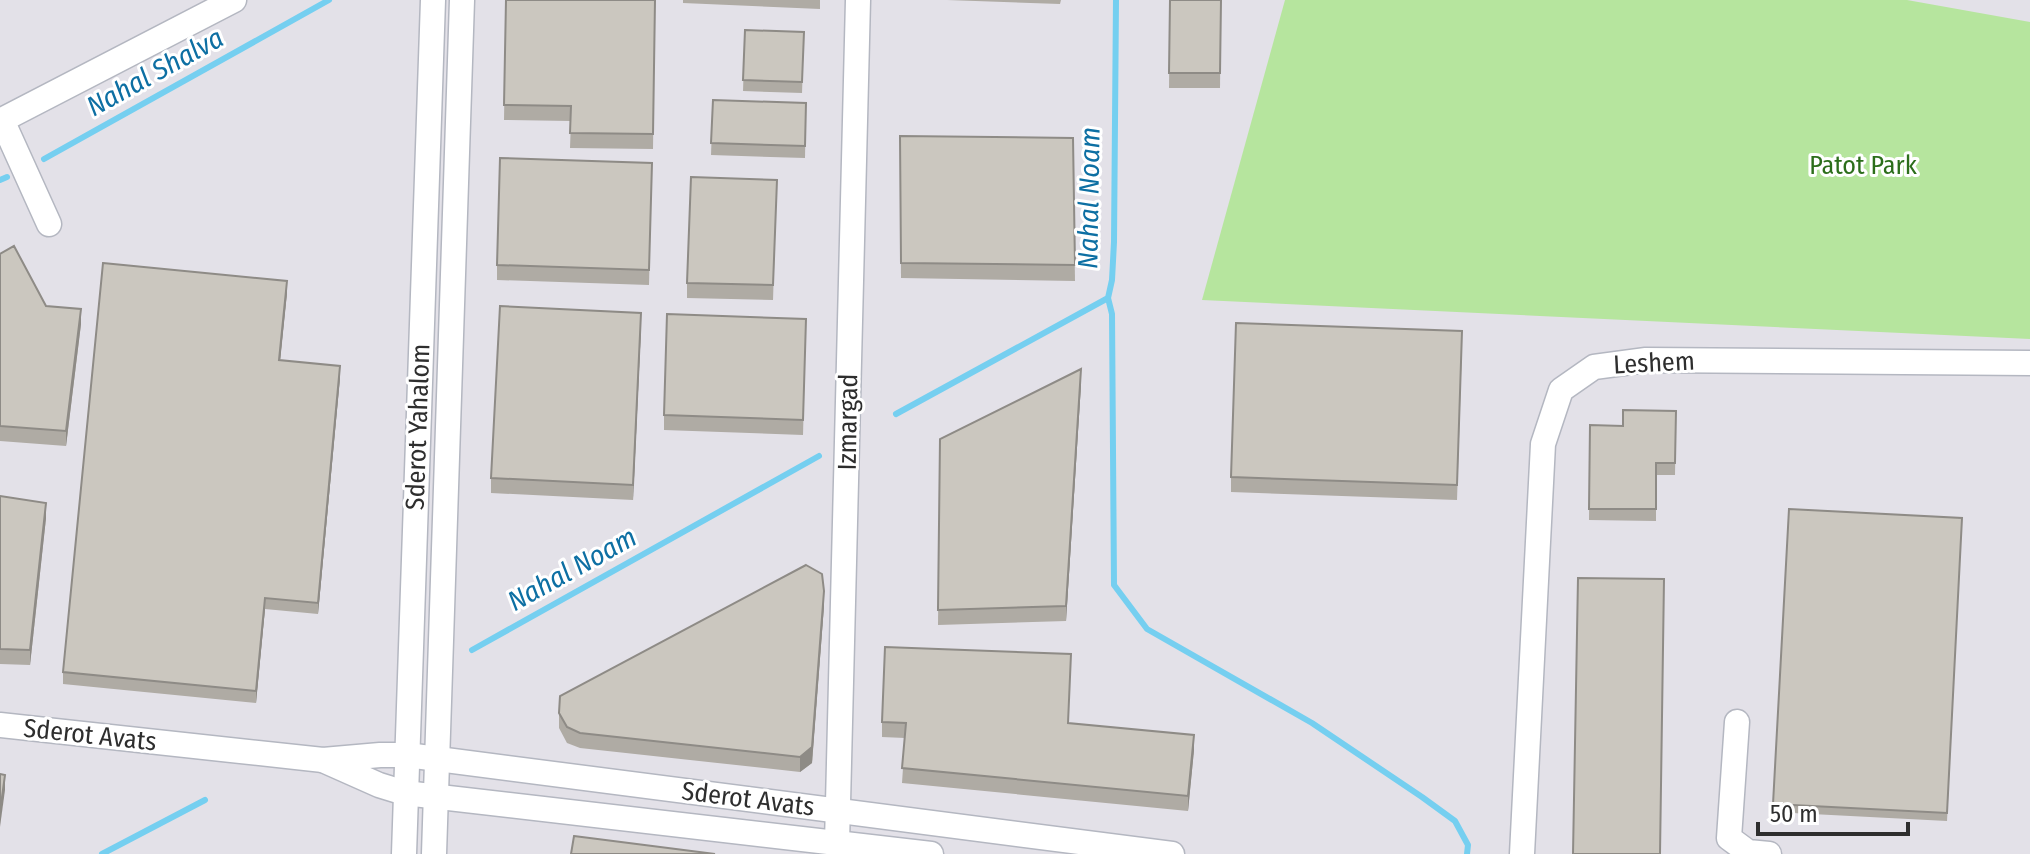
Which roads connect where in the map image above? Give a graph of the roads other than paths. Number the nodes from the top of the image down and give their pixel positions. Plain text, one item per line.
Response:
1 (234, 0) edge
2 (433, 0) edge
3 (462, 0) edge
4 (858, 0) edge
5 (1, 120) edge
6 (49, 224) dead end
7 (2030, 363) edge
8 (1737, 722) dead end
9 (0, 725) edge
10 (407, 755) junction
11 (437, 758) junction
12 (323, 760) junction
13 (405, 793) junction
14 (434, 796) junction
15 (838, 811) junction
16 (837, 843) junction
17 (404, 854) edge
18 (434, 854) edge
19 (931, 854) edge
20 (1172, 854) edge
21 (1522, 854) edge
22 (1769, 854) edge

1 - 5 street
2 - 10 street, Sderot Yahalom
3 - 11 street, Sderot Yahalom
4 - 15 street, Izmargad
5 - 6 street
7 - 21 street, Leshem
8 - 22 street
9 - 12 street, Sderot Avats
10 - 11 street, Sderot Avats
10 - 12 street, Sderot Avats
10 - 13 street, Sderot Yahalom
11 - 14 street, Sderot Yahalom
11 - 15 street, Sderot Avats
12 - 13 street, Sderot Avats
13 - 14 street, Sderot Avats
13 - 17 street, Sderot Yahalom
14 - 16 street, Sderot Avats
14 - 18 street, Sderot Yahalom
15 - 16 street, Izmargad
15 - 20 street, Sderot Avats
16 - 19 street, Sderot Avats

